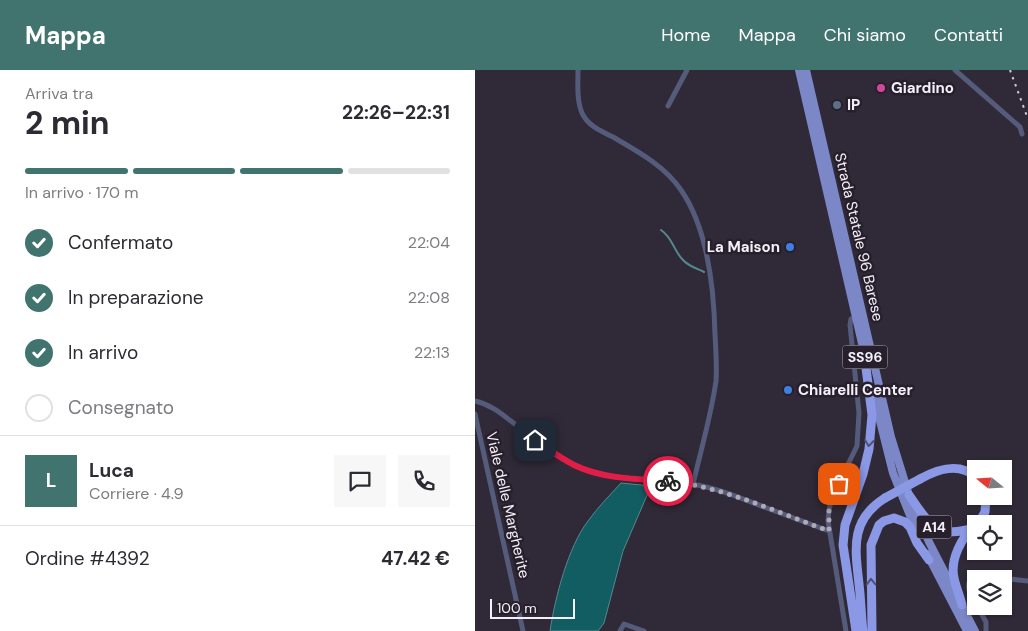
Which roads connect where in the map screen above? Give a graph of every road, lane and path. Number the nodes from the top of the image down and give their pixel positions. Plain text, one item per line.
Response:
1 (578, 70) edge
2 (687, 70) edge
3 (799, 70) edge
4 (806, 70) edge
5 (955, 70) edge
6 (668, 106) dead end
7 (1022, 134) dead end
8 (856, 318) junction
9 (865, 360) junction
10 (475, 401) edge
11 (475, 414) edge
12 (967, 472) edge
13 (693, 484) junction
14 (909, 495) junction
15 (967, 529) edge
16 (829, 531) junction
17 (967, 537) edge
18 (929, 560) junction
19 (1012, 578) edge
20 (1028, 580) edge
21 (962, 605) junction
22 (982, 615) edge
23 (523, 631) edge
24 (620, 631) edge
25 (644, 631) edge
26 (846, 631) edge
27 (856, 631) edge
28 (863, 631) edge
29 (872, 631) edge
30 (967, 631) edge
31 (975, 631) edge
32 (985, 631) edge

1 - 13 street
2 - 6 street
3 - 8 main road, Strada Statale 96 Barese / SS96
4 - 14 main road, Strada Statale 96 Barese / SS96
5 - 7 street
8 - 9 main road, Strada Statale 96 Barese / SS96
8 - 16 street
9 - 18 main road, Strada Statale 96 Barese / SS96
9 -> 27 highway
10 - 13 street
11 - 23 street, Viale delle Margherite
12 - 28 highway, bridge
13 - 16 street
14 - 15 highway, A14
14 - 21 main road, Strada Statale 96 Barese / SS96
16 - 26 street
17 - 21 highway, A14
29 -> 18 highway
18 - 30 main road, Strada Statale 96 Barese / SS96
19 - 20 street
21 - 31 main road, Strada Statale 96 Barese / SS96
22 - 32 street
24 - 25 street

